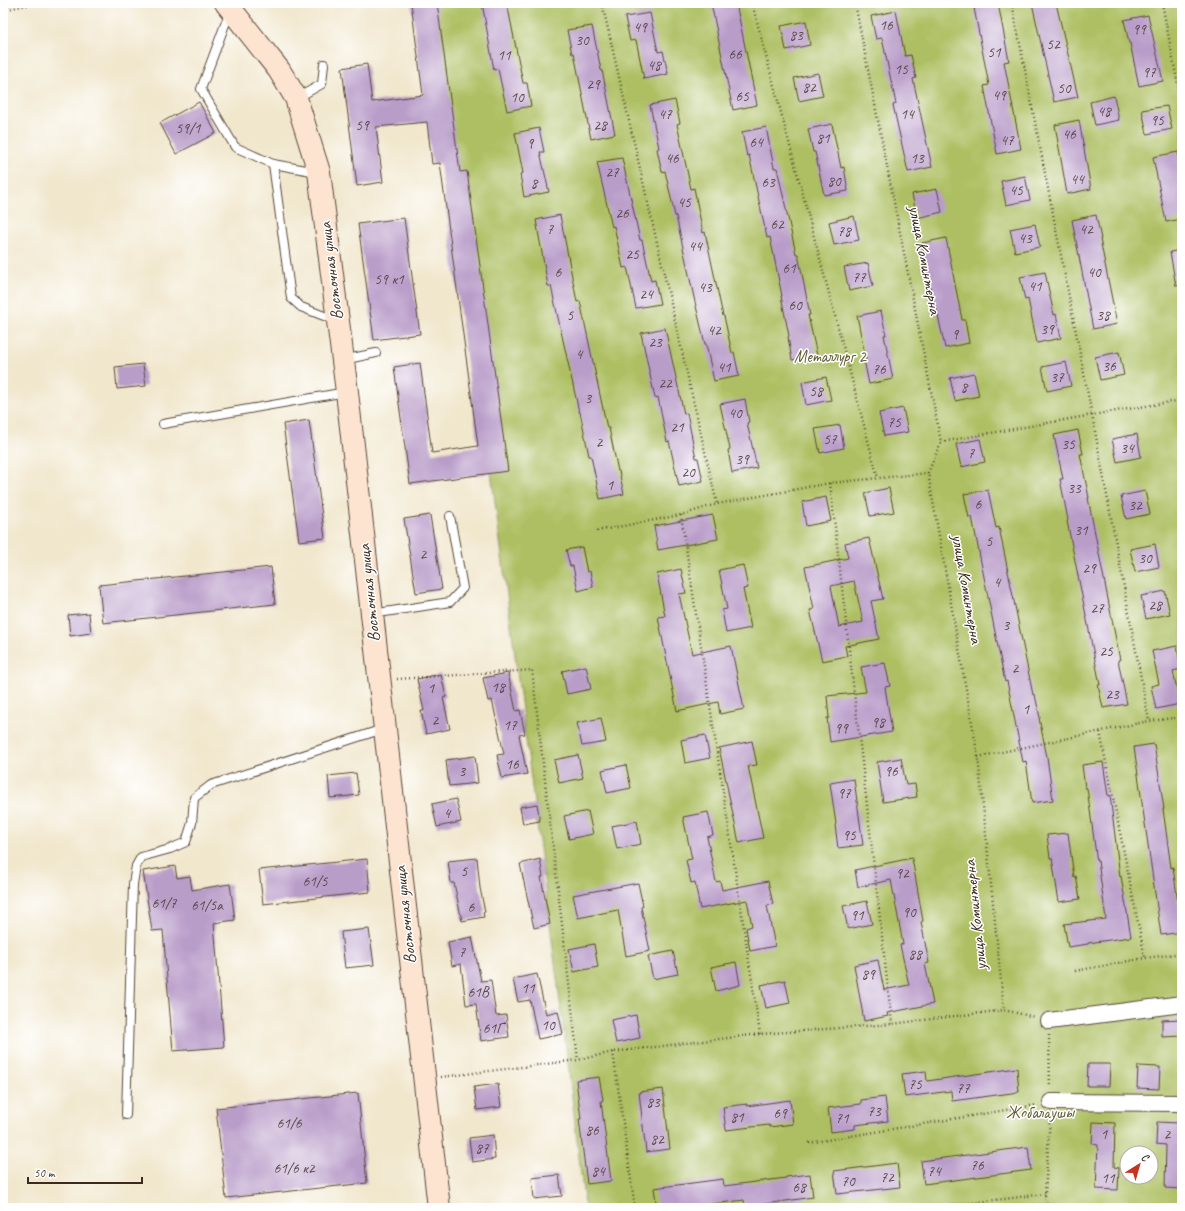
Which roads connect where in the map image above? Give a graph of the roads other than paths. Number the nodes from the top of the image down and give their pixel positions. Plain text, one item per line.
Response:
1 (229, 6) edge
2 (324, 64) dead end
3 (296, 98) junction
4 (273, 164) junction
5 (319, 172) junction
6 (338, 322) junction
7 (376, 353) dead end
8 (342, 360) junction
9 (347, 392) junction
10 (163, 424) dead end
11 (450, 516) dead end
12 (371, 614) junction
13 (384, 729) junction
14 (1182, 1004) edge
15 (1049, 1021) road end
16 (1050, 1102) road end
17 (1182, 1103) edge
18 (126, 1115) dead end
19 (439, 1208) edge

1 - 3 main road, Восточная улица
1 - 4 lane
2 - 3 lane
3 - 5 main road, Восточная улица
4 - 5 lane
4 - 6 lane
5 - 6 main road, Восточная улица
6 - 8 main road, Восточная улица
7 - 8 lane
8 - 9 main road, Восточная улица
9 - 10 lane
9 - 12 main road, Восточная улица
11 - 12 lane
12 - 13 main road, Восточная улица
13 - 18 lane
13 - 19 main road, Восточная улица
14 - 15 street
16 - 17 street

